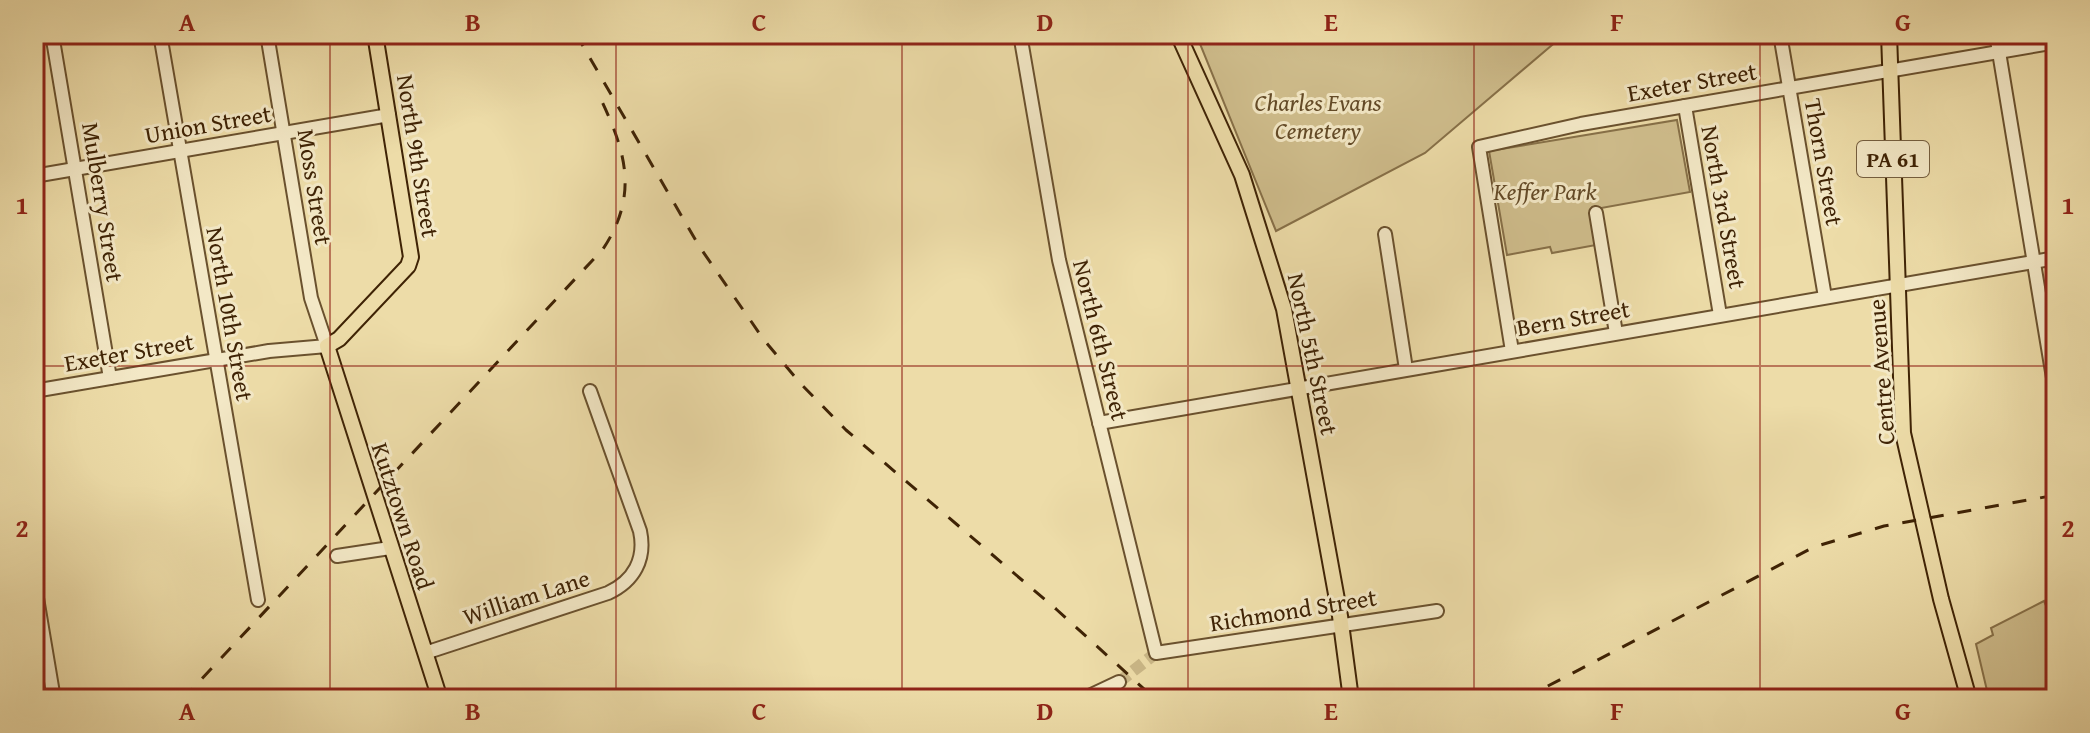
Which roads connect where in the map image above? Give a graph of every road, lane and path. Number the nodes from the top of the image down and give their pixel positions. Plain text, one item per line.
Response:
1 (52, 34) edge
2 (160, 34) edge
3 (267, 34) edge
4 (375, 34) edge
5 (1020, 34) edge
6 (1178, 34) edge
7 (1780, 34) edge
8 (1889, 34) edge
9 (1996, 34) edge
10 (2056, 42) edge
11 (1999, 52) junction
12 (1890, 70) junction
13 (1789, 87) junction
14 (1685, 106) junction
15 (389, 115) junction
16 (284, 133) junction
17 (180, 151) junction
18 (75, 169) junction
19 (34, 176) edge
20 (1596, 213) dead end
21 (1385, 234) dead end
22 (2056, 258) edge
23 (2035, 261) junction
24 (1897, 285) junction
25 (1825, 297) junction
26 (1720, 315) junction
27 (1616, 333) junction
28 (327, 346) junction
29 (1512, 351) junction
30 (215, 360) junction
31 (1406, 369) junction
32 (110, 378) junction
33 (1299, 388) junction
34 (34, 391) edge
35 (590, 391) dead end
36 (2056, 396) edge
37 (1099, 423) junction
38 (390, 548) junction
39 (337, 556) dead end
40 (34, 580) edge
41 (258, 600) dead end
42 (1437, 611) dead end
43 (1342, 624) junction
44 (425, 653) junction
45 (1156, 653) joint
46 (1119, 682) tunnel mouth
47 (54, 699) edge
48 (440, 699) edge
49 (1083, 699) edge
50 (1351, 699) edge
51 (1969, 699) edge

1 - 18 street, Mulberry Street
2 - 17 street, North 10th Street
3 - 16 street, Moss Street
4 - 15 main road, North 9th Street
5 - 37 street, North 6th Street
6 - 33 main road, North 5th Street
7 - 13 street, Thorn Street
8 - 12 main road, Centre Avenue / PA 61
9 - 11 street
10 - 11 street, Exeter Street
11 - 12 street, Exeter Street
11 - 23 street
12 - 13 street, Exeter Street
12 - 24 main road, Centre Avenue / PA 61
13 - 14 street, Exeter Street
13 - 25 street, Thorn Street
14 - 26 street, North 3rd Street
14 - 29 street, Exeter Street
15 - 16 street, Union Street
15 - 28 main road, North 9th Street
16 - 17 street, Union Street
16 - 28 street, Moss Street
17 - 18 street, Union Street
17 - 30 street, North 10th Street
18 - 19 street, Union Street
18 - 32 street, Mulberry Street
20 - 27 street
21 - 31 street
22 - 23 street, Bern Street
23 - 24 street, Bern Street
23 - 36 street
24 - 25 street, Bern Street
24 - 51 main road, Centre Avenue / PA 61
25 - 26 street, Bern Street
26 - 27 street, Bern Street
27 - 29 street, Bern Street
28 - 30 street, Exeter Street
28 - 38 main road, Kutztown Road
29 - 31 street, Bern Street
30 - 32 street, Exeter Street
30 - 41 street, North 10th Street
31 - 33 street, Bern Street
32 - 34 street, Exeter Street
33 - 37 street, Bern Street
33 - 43 main road, North 5th Street
35 - 44 street, William Lane
37 - 45 street, North 6th Street
38 - 39 street
38 - 44 main road, Kutztown Road
40 - 47 street
42 - 43 street, Richmond Street
43 - 45 street, Richmond Street
43 - 50 main road, North 5th Street
44 - 48 main road, Kutztown Road
46 - 49 street

